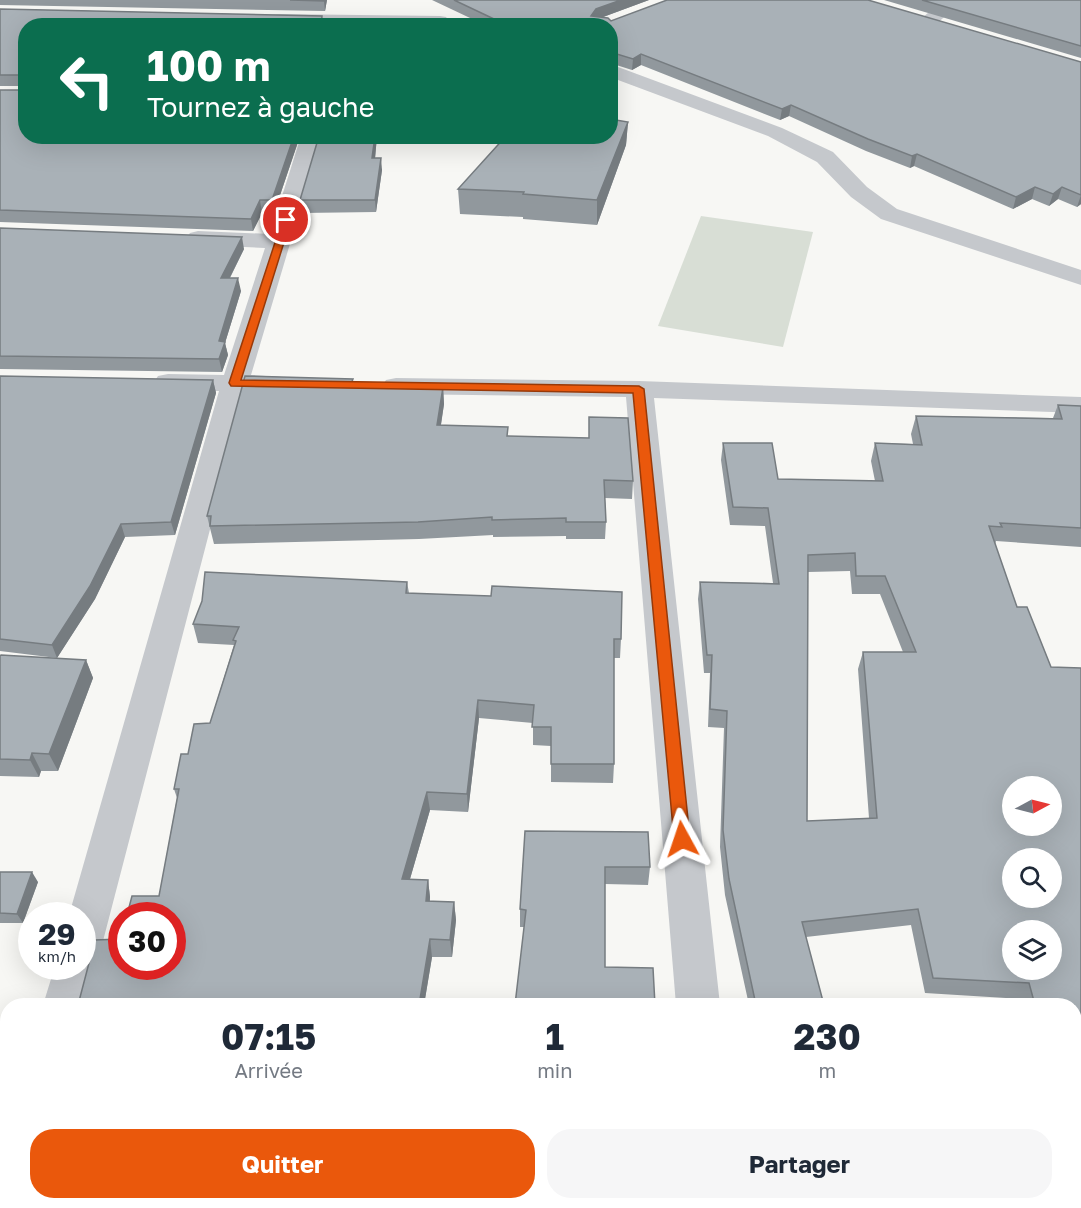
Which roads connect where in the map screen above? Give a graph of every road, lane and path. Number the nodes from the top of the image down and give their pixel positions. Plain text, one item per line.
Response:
1 (325, 0) edge
2 (955, 0) edge
3 (390, 4) dead end
4 (908, 15) edge
5 (338, 18) edge
6 (431, 18) edge
7 (929, 21) junction
8 (950, 27) edge
9 (618, 73) edge
10 (310, 144) edge
11 (175, 237) edge
12 (280, 241) junction
13 (1081, 278) edge
14 (141, 382) edge
15 (235, 383) junction
16 (318, 385) edge
17 (365, 385) edge
18 (639, 389) junction
19 (1081, 405) edge
20 (92, 902) edge
21 (72, 980) edge
22 (67, 998) edge
23 (697, 998) edge

1 - 5 street
2 - 7 street
3 - 6 street
4 - 7 street
7 - 8 street
9 - 13 street
10 - 12 street
11 - 12 street
12 - 15 street
14 - 15 street
15 - 16 street
15 - 20 street
17 - 18 street
18 - 19 street
18 - 23 street
21 - 22 street

